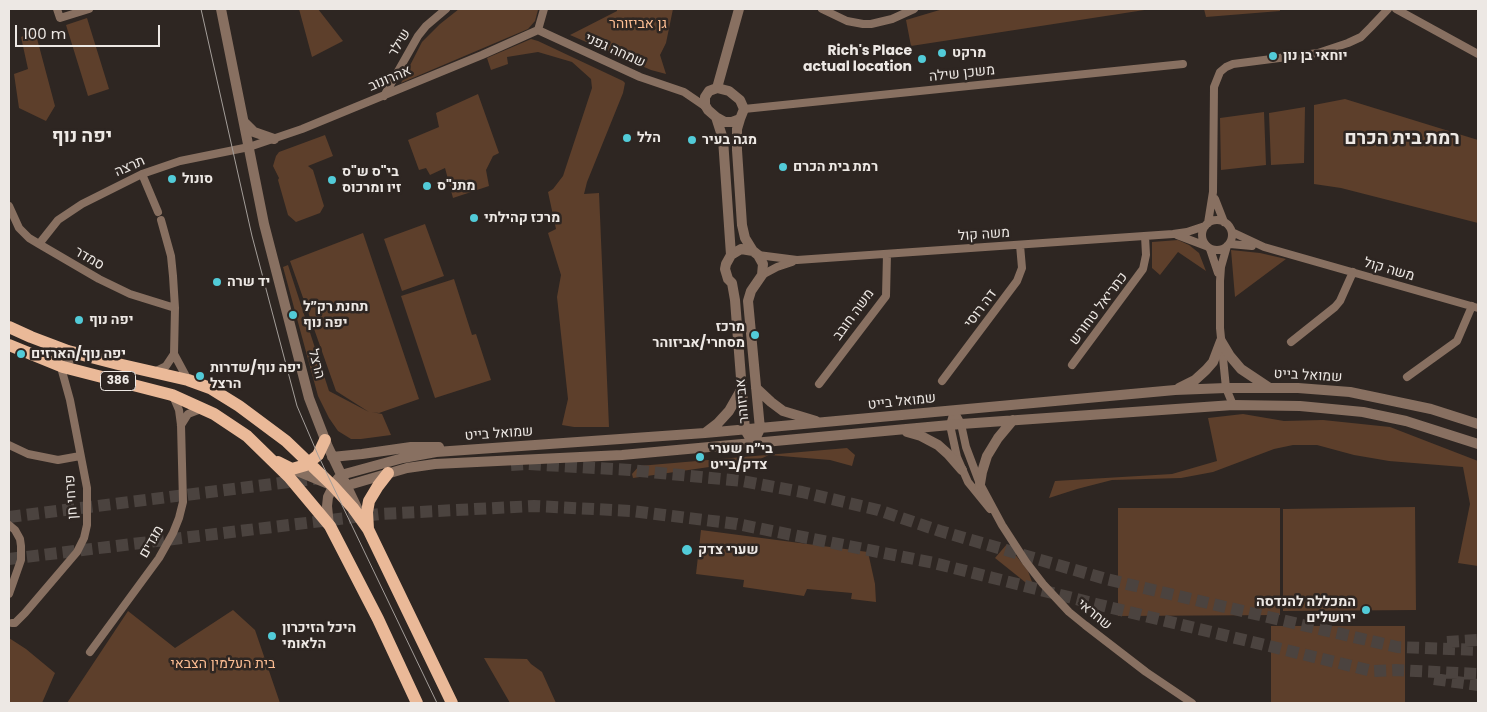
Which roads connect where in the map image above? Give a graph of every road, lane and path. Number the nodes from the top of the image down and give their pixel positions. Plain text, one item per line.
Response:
1 (57, 9) edge
2 (89, 9) edge
3 (446, 9) edge
4 (544, 9) edge
5 (739, 9) edge
6 (822, 9) edge
7 (914, 9) edge
8 (1388, 9) edge
9 (1396, 9) edge
10 (223, 12) edge
11 (538, 30) junction
12 (1478, 54) edge
13 (1183, 64) dead end
14 (717, 88) junction
15 (684, 92) junction
16 (707, 93) junction
17 (384, 96) junction
18 (706, 107) junction
19 (742, 114) junction
20 (716, 117) junction
21 (244, 122) junction
22 (274, 139) junction
23 (249, 147) junction
24 (143, 178) junction
25 (1213, 192) junction
26 (9, 206) edge
27 (1224, 222) junction
28 (1206, 224) junction
29 (1232, 232) junction
30 (1173, 234) junction
31 (1145, 236) junction
32 (39, 244) junction
33 (1020, 245) junction
34 (1228, 245) junction
35 (1264, 247) junction
36 (1208, 248) junction
37 (756, 253) junction
38 (887, 254) junction
39 (731, 255) junction
40 (797, 260) junction
41 (1353, 272) junction
42 (762, 275) junction
43 (1220, 281) junction
44 (732, 283) junction
45 (755, 284) junction
46 (1475, 307) edge
47 (175, 308) junction
48 (9, 327) edge
49 (1221, 341) junction
50 (1291, 342) dead end
51 (9, 346) edge
52 (174, 354) junction
53 (82, 355) junction
54 (1072, 365) dead end
55 (63, 367) junction
56 (153, 372) junction
57 (1407, 377) dead end
58 (188, 380) junction
59 (942, 381) dead end
60 (819, 384) dead end
61 (742, 387) junction
62 (1269, 387) junction
63 (756, 388) junction
64 (1226, 388) junction
65 (1175, 390) junction
66 (172, 394) junction
67 (1233, 406) junction
68 (204, 408) junction
69 (954, 411) junction
70 (1013, 420) junction
71 (830, 423) junction
72 (950, 424) junction
73 (961, 424) junction
74 (1478, 424) edge
75 (181, 425) junction
76 (760, 429) junction
77 (745, 430) junction
78 (901, 430) junction
79 (705, 433) junction
80 (324, 440) junction
81 (753, 443) junction
82 (1478, 444) edge
83 (9, 445) edge
84 (484, 448) junction
85 (80, 456) junction
86 (267, 456) junction
87 (332, 456) junction
88 (314, 459) junction
89 (292, 469) junction
90 (962, 470) junction
91 (388, 473) junction
92 (341, 475) junction
93 (980, 484) junction
94 (333, 486) junction
95 (347, 486) junction
96 (9, 525) edge
97 (1002, 525) junction
98 (330, 526) junction
99 (368, 529) junction
100 (9, 594) edge
101 (10, 624) edge
102 (90, 652) dead end
103 (417, 703) edge
104 (452, 703) edge
105 (1192, 703) edge

1 - 2 street
3 - 17 street, שילר
4 - 11 street
5 - 14 street
6 - 7 street
8 - 25 street
9 - 12 street
10 - 21 street, הרצל
11 - 15 street, שמחה גפני
11 - 17 street, אהרונוב
13 - 19 street, משכן שילה
14 - 16 street
14 - 19 street
15 - 16 street, שמחה גפני
15 - 18 street, שמחה גפני
16 - 18 street
17 - 22 street, אהרונוב
18 - 20 street
19 - 20 street
19 - 37 street
20 - 39 street, אביזוהר
21 - 22 street
21 - 23 street, הרצל
22 - 23 street, אהרונוב
23 - 24 street, תרצה
23 - 80 street, הרצל
24 - 32 street, תרצה
24 - 47 street
25 - 27 street
25 - 28 street
26 - 32 street, סמדר
27 - 28 street
27 - 29 street
28 - 30 street, משה קול
28 - 36 street
29 - 34 street
29 - 35 street, משה קול
30 - 31 street, משה קול
30 - 36 street, משה קול
31 - 33 street, משה קול
31 - 54 street, כתריאל טחורש
32 - 47 street, סמדר
33 - 38 street, משה קול
33 - 59 street, דה רוסי
34 - 35 street, משה קול
34 - 36 street
34 - 43 street
35 - 41 street, משה קול
36 - 43 street
37 - 39 street
37 - 40 street, משה קול
37 - 42 street
38 - 40 street, משה קול
38 - 60 street, משה חובב
39 - 44 street, אביזוהר
40 - 42 street, משה קול
41 - 46 street, משה קול
41 - 50 street
42 - 45 street, אביזוהר
43 - 49 street
44 - 45 street
44 - 61 street, אביזוהר
45 - 63 street, אביזוהר
46 - 57 street
47 - 52 street
48 - 53 main road, 386
49 - 62 street
49 - 64 street
49 - 65 street
51 - 55 main road, 386
52 - 56 street
52 - 58 street
53 - 55 street
53 - 56 main road, 386
55 - 66 main road, 386
55 - 85 street, פרחי חן
56 - 58 main road, 386
58 - 88 main road, 386
61 - 77 street, אביזוהר
61 - 79 street
62 - 64 street, שמואל בייט
62 - 74 street, שמואל בייט
63 - 71 street
63 - 76 street, אביזוהר
64 - 65 street, שמואל בייט
64 - 67 street
65 - 69 street, שמואל בייט
66 - 68 main road, 386
66 - 75 street, מגדים
67 - 70 street, שמואל בייט
67 - 82 street, שמואל בייט
68 - 75 street
68 - 86 main road, 386
69 - 71 street, שמואל בייט
69 - 72 street, שחראי
69 - 73 street, שחראי
70 - 73 street, שמואל בייט
70 - 93 street
71 - 76 street, שמואל בייט
72 - 73 street, שמואל בייט
72 - 78 street, שמואל בייט
72 - 90 street, שחראי
73 - 93 street, שחראי
75 - 102 street, מגדים
76 - 77 street, שמואל בייט
76 - 81 street, אביזוהר
77 - 79 street, שמואל בייט
77 - 81 street, אביזוהר
78 - 81 street, שמואל בייט
78 - 90 street
79 - 84 street, שמואל בייט
80 - 87 street, הרצל
80 - 88 main road
81 - 91 street, שמואל בייט
83 - 85 street
84 - 87 street
84 - 92 street, שמואל בייט
85 - 101 street, פרחי חן
86 - 89 main road
86 - 98 main road, 386
87 - 88 main road
87 - 92 street, הרצל
88 - 89 main road
88 - 94 main road, 386
89 - 94 street, שמואל בייט
90 - 97 street, שחראי
91 - 95 street, שמואל בייט
91 - 99 main road
92 - 94 street
92 - 95 street, הרצל
93 - 97 street, שחראי
94 - 95 street, שמואל בייט
94 - 98 street
94 - 99 main road, 386
95 - 99 street, הרצל
96 - 100 street
97 - 105 street, שחראי
98 - 103 main road, 386
99 - 104 main road, הרצל / 386

